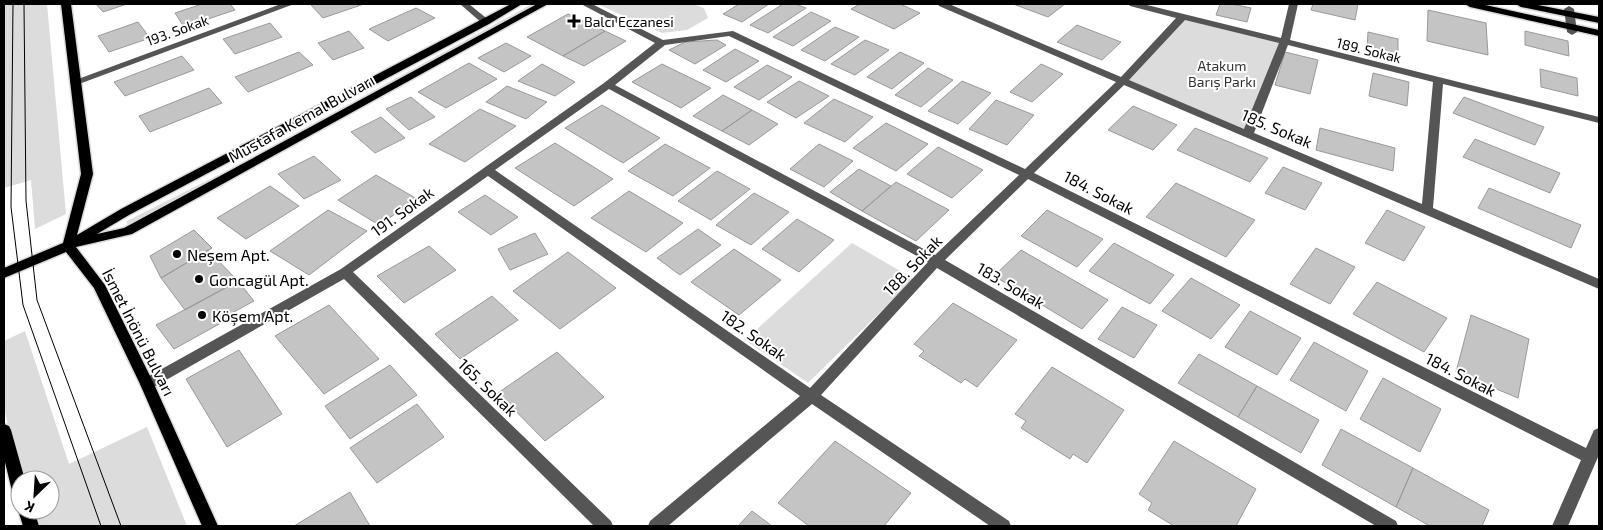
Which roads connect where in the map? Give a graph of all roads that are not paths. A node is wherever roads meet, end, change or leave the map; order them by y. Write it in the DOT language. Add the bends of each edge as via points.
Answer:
graph roads {
  1 [pos="66,4"];
  2 [pos="289,4"];
  3 [pos="464,4"];
  4 [pos="518,4"];
  5 [pos="543,4"];
  6 [pos="585,4"];
  7 [pos="942,4"];
  8 [pos="1133,4"];
  9 [pos="1294,4"];
  10 [pos="1470,4"];
  11 [pos="1521,4"];
  12 [pos="1570,11"];
  13 [pos="1182,17"];
  14 [pos="1599,20"];
  15 [pos="486,22"];
  16 [pos="1571,29"];
  17 [pos="1599,34"];
  18 [pos="662,43"];
  19 [pos="1284,43"];
  20 [pos="1438,81"];
  21 [pos="75,82"];
  22 [pos="1122,82"];
  23 [pos="608,85"];
  24 [pos="1599,120"];
  25 [pos="1248,133"];
  26 [pos="487,170"];
  27 [pos="1027,174"];
  28 [pos="1427,210"];
  29 [pos="68,246"];
  30 [pos="936,261"];
  31 [pos="346,272"];
  32 [pos="4,273"];
  33 [pos="1599,284"];
  34 [pos="146,384"];
  35 [pos="811,396"];
  36 [pos="4,430"];
  37 [pos="1599,434"];
  38 [pos="5,450"];
  39 [pos="1590,457"];
  40 [pos="12,470"];
  41 [pos="210,526"];
  42 [pos="605,526"];
  43 [pos="656,526"];
  44 [pos="1003,526"];
  45 [pos="1390,526"];
  46 [pos="1560,526"];
  1 -- 21 [label="main road"];
  2 -- 21 [label="street, 193. Sokak"];
  3 -- 15 [label="street"];
  4 -- 15 [label="main road, Mustafa Kemal Bulvarı"];
  5 -- 29 [label="main road, Mustafa Kemal Bulvarı" via="128,230"];
  6 -- 18 [label="street"];
  7 -- 22 [label="street, 185. Sokak"];
  8 -- 13 [label="street, 189. Sokak"];
  9 -- 19 [label="street"];
  10 -- 16 [label="main road"];
  11 -- 12 [label="main road"];
  12 -- 14 [label="main road"];
  12 -- 16 [label="street"];
  13 -- 19 [label="street, 189. Sokak"];
  13 -- 22 [label="street, 188. Sokak"];
  15 -- 29 [label="main road, Mustafa Kemal Bulvarı" via="125,212"];
  16 -- 17 [label="main road"];
  18 -- 23 [label="street, 191. Sokak"];
  18 -- 27 [label="street, 184. Sokak" via="730,33"];
  19 -- 20 [label="street, 189. Sokak"];
  19 -- 25 [label="street"];
  20 -- 24 [label="street, 189. Sokak"];
  20 -- 28 [label="street"];
  21 -- 29 [label="main road" via="87,174"];
  22 -- 25 [label="street, 185. Sokak"];
  22 -- 27 [label="street, 188. Sokak"];
  23 -- 26 [label="street, 191. Sokak"];
  23 -- 30 [label="street, 183. Sokak"];
  25 -- 28 [label="street, 185. Sokak"];
  26 -- 31 [label="street, 191. Sokak"];
  26 -- 35 [label="street, 182. Sokak"];
  27 -- 30 [label="street, 188. Sokak"];
  27 -- 39 [label="street, 184. Sokak"];
  28 -- 33 [label="street, 185. Sokak"];
  29 -- 32 [label="main road, Mustafa Kemal Bulvarı"];
  29 -- 34 [label="main road, İsmet İnönü Bulvarı" via="99,285"];
  30 -- 35 [label="street, 188. Sokak"];
  30 -- 45 [label="street, 183. Sokak"];
  31 -- 34 [label="street, 191. Sokak"];
  31 -- 42 [label="street, 165. Sokak"];
  34 -- 41 [label="main road, İsmet İnönü Bulvarı"];
  35 -- 43 [label="street, 188. Sokak"];
  35 -- 44 [label="street, 182. Sokak"];
  36 -- 38 [label="main road"];
  37 -- 39 [label="street"];
  38 -- 40 [label="main road"];
  39 -- 46 [label="street"];
}
